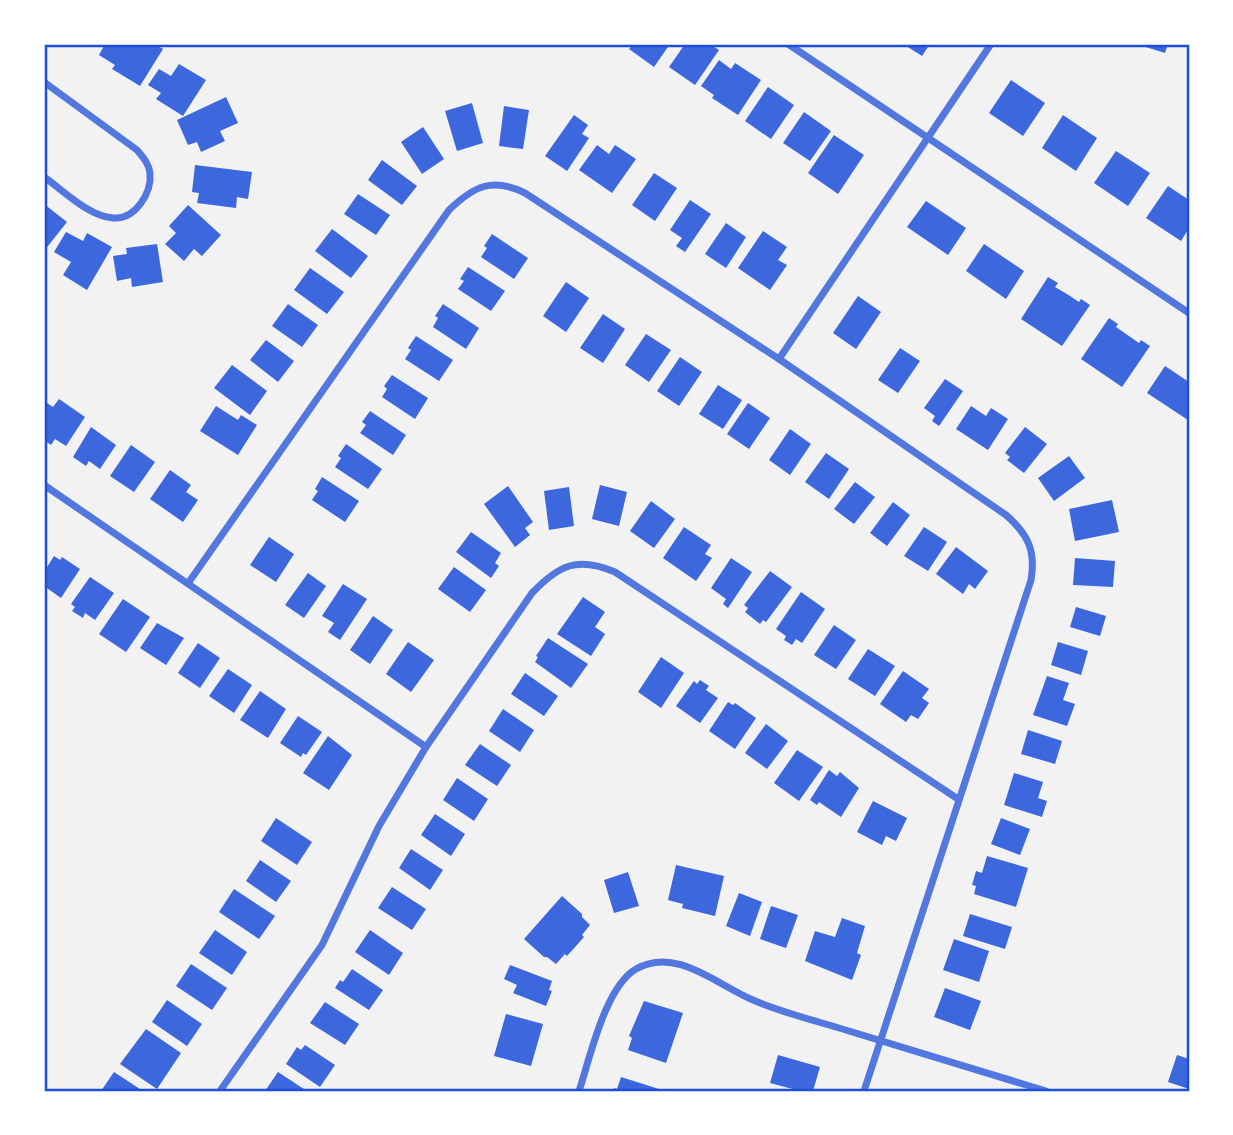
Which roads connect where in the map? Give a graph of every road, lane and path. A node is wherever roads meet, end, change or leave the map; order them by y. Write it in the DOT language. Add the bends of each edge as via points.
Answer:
graph roads {
  1 [pos="788,44"];
  2 [pos="991,44"];
  3 [pos="44,82"];
  4 [pos="928,137"];
  5 [pos="44,177"];
  6 [pos="1189,313"];
  7 [pos="779,359"];
  8 [pos="44,485"];
  9 [pos="188,582"];
  10 [pos="426,747"];
  11 [pos="958,799"];
  12 [pos="880,1040"];
  13 [pos="220,1091"];
  14 [pos="579,1091"];
  15 [pos="864,1091"];
  16 [pos="1046,1091"];
  1 -- 4 [label="street"];
  2 -- 4 [label="street"];
  3 -- 5 [label="street" via="137,150 150,173 149,188 123,218 97,214"];
  4 -- 6 [label="street"];
  4 -- 7 [label="street"];
  7 -- 9 [label="street" via="525,193 501,184 473,189 449,210"];
  7 -- 11 [label="street" via="1006,515 1028,540 1034,565 1031,580"];
  8 -- 9 [label="street"];
  9 -- 10 [label="street"];
  10 -- 11 [label="street" via="532,593 559,570 587,563 615,572"];
  10 -- 13 [label="street" via="379,826 322,945"];
  11 -- 12 [label="street"];
  12 -- 14 [label="street" via="755,1002 688,966 649,963 619,983 608,1001"];
  12 -- 15 [label="street"];
  12 -- 16 [label="street"];
}
